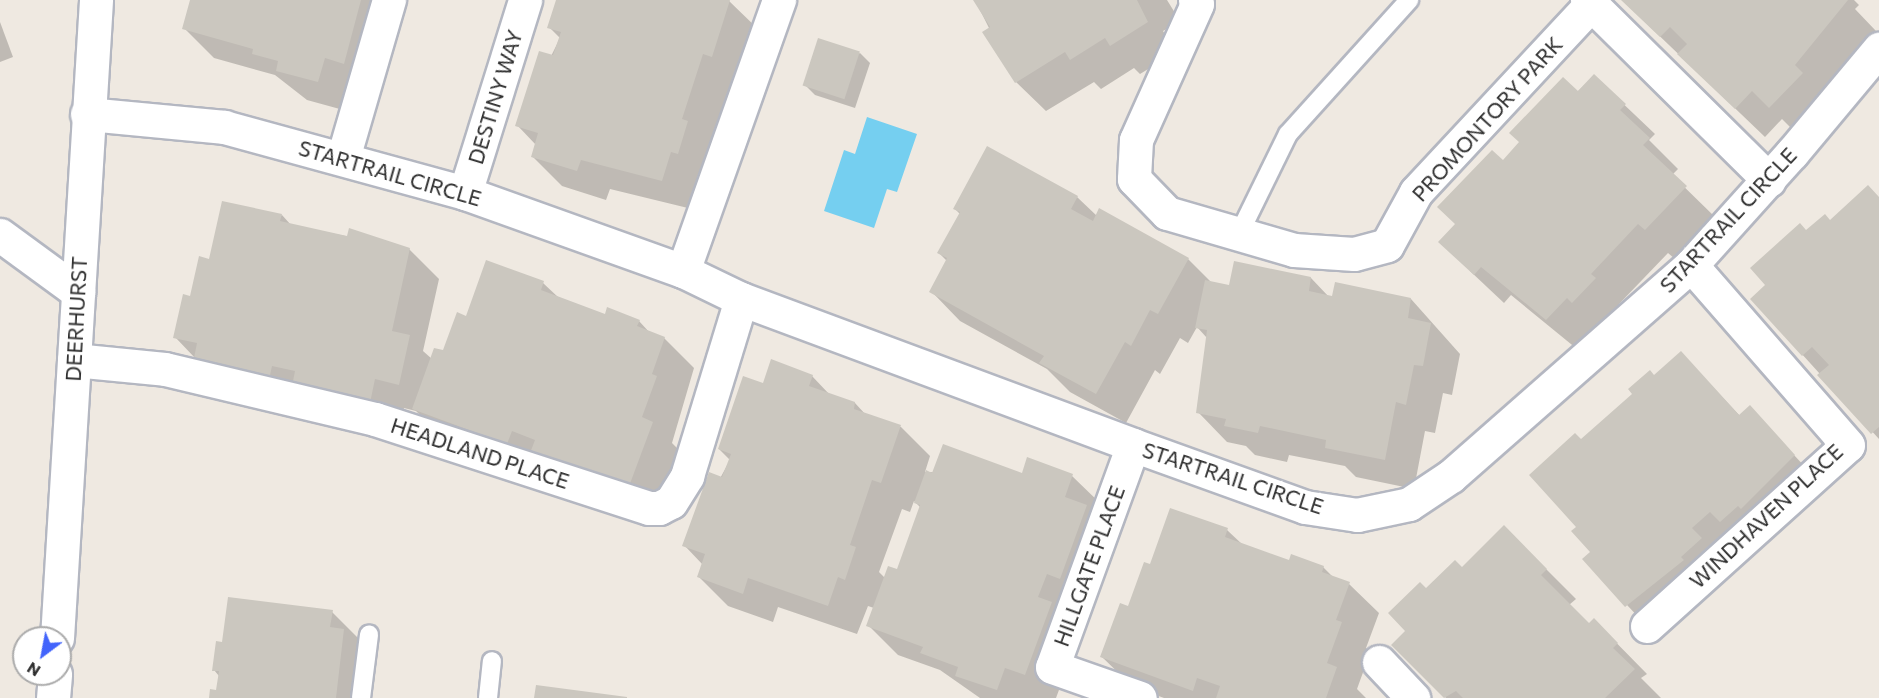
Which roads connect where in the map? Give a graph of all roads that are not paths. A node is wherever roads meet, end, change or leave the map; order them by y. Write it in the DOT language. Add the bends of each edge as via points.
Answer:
graph roads {
  1 [pos="96,0"];
  2 [pos="388,0"];
  3 [pos="525,0"];
  4 [pos="779,0"];
  5 [pos="1409,0"];
  6 [pos="1197,1"];
  7 [pos="1589,2"];
  8 [pos="1879,49"];
  9 [pos="87,114"];
  10 [pos="343,158"];
  11 [pos="1769,180"];
  12 [pos="465,193"];
  13 [pos="1239,234"];
  14 [pos="0,235"];
  15 [pos="1691,265"];
  16 [pos="683,271"];
  17 [pos="78,292"];
  18 [pos="741,299"];
  19 [pos="74,360"];
  20 [pos="1133,445"];
  21 [pos="58,626"];
  22 [pos="1647,627"];
  23 [pos="369,635"];
  24 [pos="492,661"];
  25 [pos="1379,662"];
  26 [pos="361,698"];
  27 [pos="488,698"];
  28 [pos="1140,698"];
  29 [pos="1413,698"];
  1 -- 9 [label="street, DEERHURST"];
  2 -- 10 [label="street"];
  3 -- 12 [label="street, DESTINY WAY"];
  4 -- 16 [label="street"];
  5 -- 13 [label="lane" via="1288,134"];
  6 -- 13 [label="street, PROMONTORY PARK" via="1136,140 1134,179 1167,213"];
  7 -- 11 [label="street, PROMONTORY PARK"];
  7 -- 13 [label="street, PROMONTORY PARK" via="1416,192 1387,245 1354,254 1294,250"];
  8 -- 11 [label="street, STARTRAIL CIRCLE"];
  9 -- 10 [label="street, STARTRAIL CIRCLE" via="224,127"];
  9 -- 17 [label="street, DEERHURST"];
  10 -- 12 [label="street, STARTRAIL CIRCLE"];
  11 -- 15 [label="street, STARTRAIL CIRCLE"];
  12 -- 16 [label="street, STARTRAIL CIRCLE"];
  14 -- 17 [label="street"];
  15 -- 20 [label="street, STARTRAIL CIRCLE" via="1451,476 1410,504 1357,515 1305,507"];
  15 -- 22 [label="street, WINDHAVEN PLACE" via="1848,445"];
  16 -- 18 [label="street, STARTRAIL CIRCLE"];
  17 -- 19 [label="street, DEERHURST"];
  18 -- 19 [label="street, HEADLAND PLACE" via="687,476 671,502 660,508 649,508 375,419 165,369"];
  18 -- 20 [label="street, STARTRAIL CIRCLE"];
  19 -- 21 [label="street, DEERHURST"];
  20 -- 28 [label="street, HILLGATE PLACE" via="1052,667"];
  23 -- 26 [label="lane"];
  24 -- 27 [label="lane"];
  25 -- 29 [label="street"];
}
